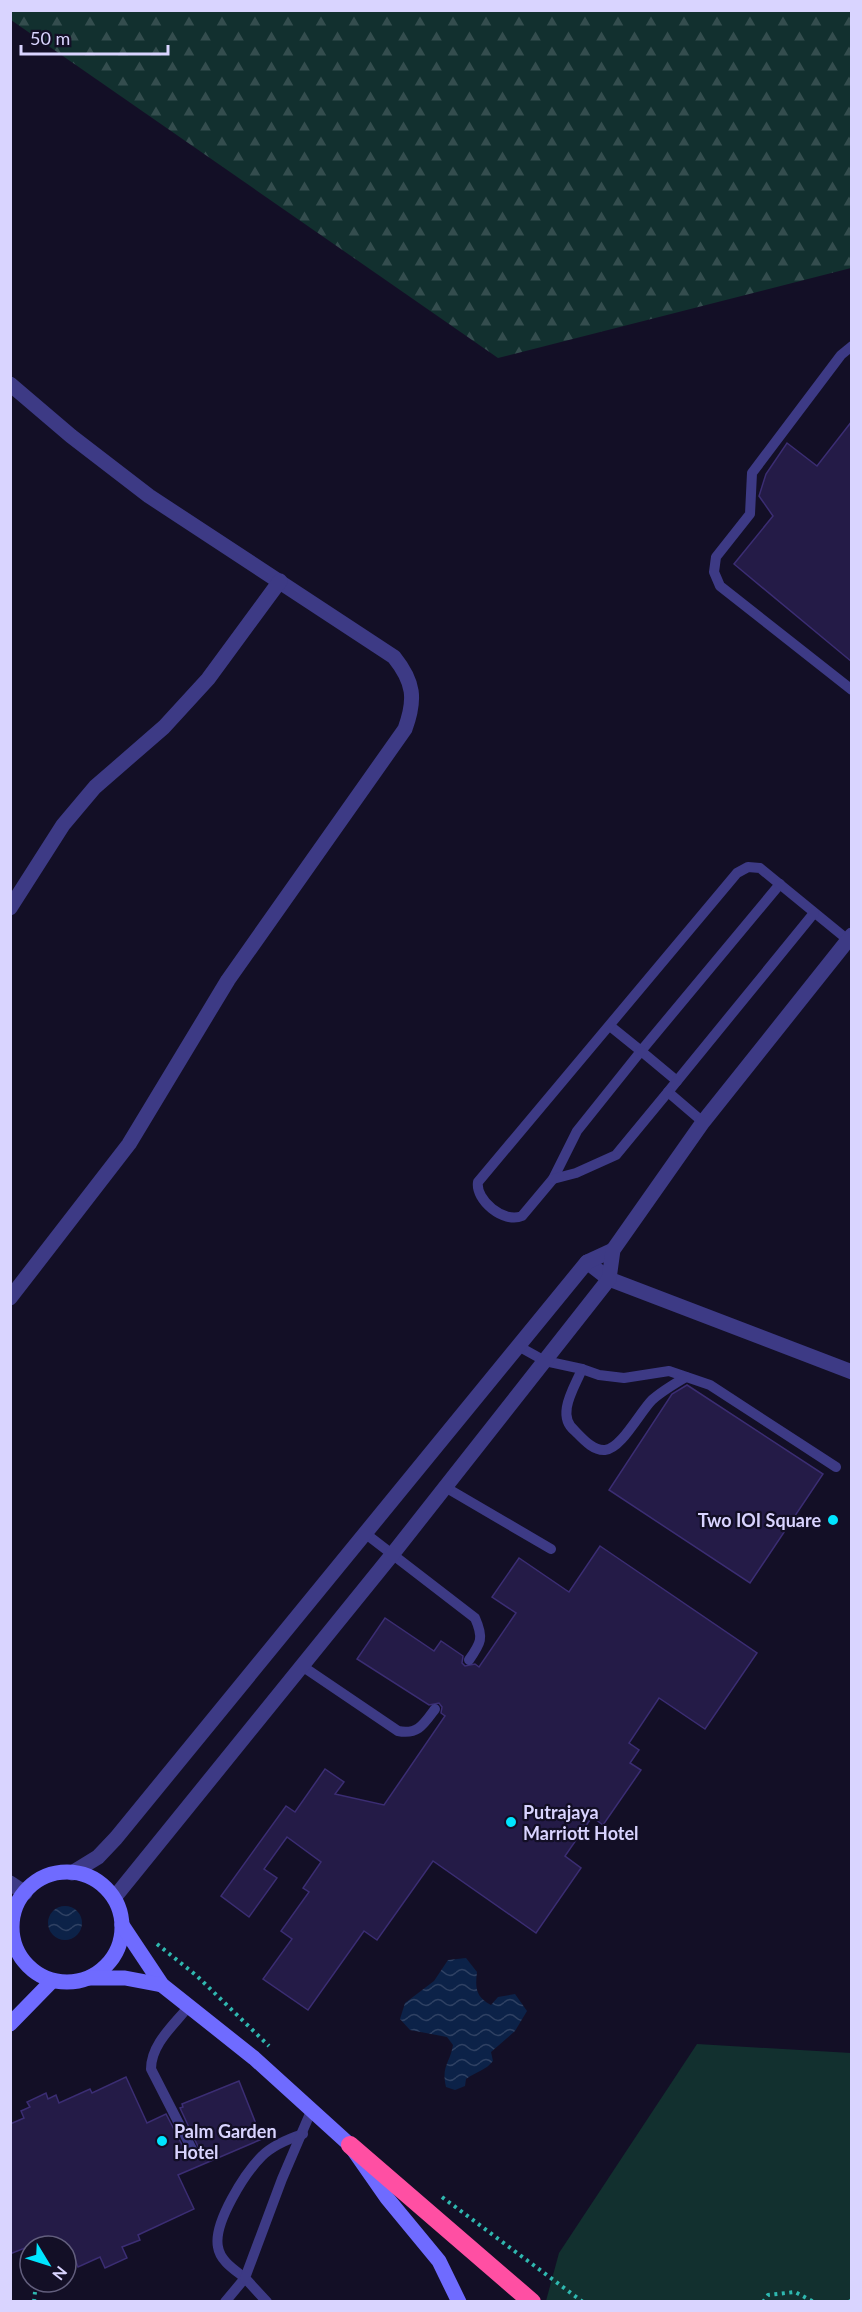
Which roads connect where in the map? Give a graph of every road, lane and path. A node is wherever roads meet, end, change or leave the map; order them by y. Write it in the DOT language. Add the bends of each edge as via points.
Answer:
graph roads {
  1 [pos="852,345"];
  2 [pos="10,384"];
  3 [pos="280,581"];
  4 [pos="852,690"];
  5 [pos="780,884"];
  6 [pos="10,908"];
  7 [pos="814,913"];
  8 [pos="850,937"];
  9 [pos="610,1026"];
  10 [pos="641,1051"];
  11 [pos="677,1081"];
  12 [pos="668,1092"];
  13 [pos="703,1122"];
  14 [pos="553,1179"];
  15 [pos="613,1250"];
  16 [pos="587,1262"];
  17 [pos="609,1279"];
  18 [pos="10,1298"];
  19 [pos="518,1346"];
  20 [pos="545,1361"];
  21 [pos="582,1369"];
  22 [pos="852,1372"];
  23 [pos="686,1377"];
  24 [pos="836,1467"];
  25 [pos="445,1487"];
  26 [pos="366,1534"];
  27 [pos="551,1549"];
  28 [pos="391,1556"];
  29 [pos="469,1660"];
  30 [pos="302,1666"];
  31 [pos="435,1709"];
  32 [pos="72,1872"];
  33 [pos="10,1883"];
  34 [pos="25,1893"];
  35 [pos="114,1898"];
  36 [pos="122,1925"];
  37 [pos="155,1943"];
  38 [pos="12,1947"];
  39 [pos="89,1978"];
  40 [pos="52,1981"];
  41 [pos="162,1985"];
  42 [pos="189,2006"];
  43 [pos="10,2024"];
  44 [pos="273,2049"];
  45 [pos="312,2109"];
  46 [pos="303,2134"];
  47 [pos="350,2145"];
  48 [pos="195,2153"];
  49 [pos="437,2193"];
  50 [pos="245,2278"];
  51 [pos="225,2301"];
  52 [pos="267,2301"];
  53 [pos="459,2301"];
  54 [pos="532,2301"];
  55 [pos="583,2301"];
  56 [pos="763,2301"];
  57 [pos="814,2301"];
  1 -- 4 [label="lane" via="752,473 750,514 716,557 714,572 720,586"];
  2 -- 3 [label="street" via="149,496"];
  3 -- 6 [label="street" via="208,679 164,727 95,788 63,825"];
  3 -- 18 [label="street" via="394,657 407,672 412,711 405,729 228,980 129,1144"];
  5 -- 7 [label="lane"];
  5 -- 9 [label="lane" via="760,868 748,867 738,873"];
  5 -- 10 [label="lane"];
  7 -- 8 [label="lane"];
  7 -- 11 [label="lane"];
  8 -- 13 [label="street"];
  9 -- 10 [label="lane"];
  9 -- 14 [label="lane" via="478,1182 477,1190 480,1197 514,1219 522,1216"];
  10 -- 11 [label="lane"];
  10 -- 14 [label="lane" via="577,1131"];
  11 -- 12 [label="lane"];
  12 -- 13 [label="lane"];
  12 -- 14 [label="lane" via="616,1155"];
  13 -- 15 [label="street"];
  15 -- 16 [label="street"];
  15 -- 17 [label="street"];
  16 -- 17 [label="street"];
  16 -- 19 [label="street"];
  17 -- 20 [label="street"];
  17 -- 22 [label="street"];
  19 -- 20 [label="lane"];
  19 -- 26 [label="street"];
  20 -- 21 [label="lane"];
  20 -- 25 [label="street"];
  21 -- 23 [label="lane" via="624,1378 669,1371"];
  21 -- 23 [label="lane" via="565,1414 568,1426 595,1449 607,1450 617,1444 652,1400"];
  23 -- 24 [label="lane" via="710,1385"];
  25 -- 27 [label="lane"];
  25 -- 28 [label="street"];
  26 -- 28 [label="lane"];
  26 -- 32 [label="street" via="116,1838 98,1857"];
  28 -- 29 [label="lane" via="475,1618 482,1632"];
  28 -- 30 [label="street"];
  30 -- 31 [label="lane" via="398,1731 410,1734 421,1728"];
  30 -- 35 [label="street"];
  32 -- 34 [label="street" via="38,1881"];
  32 -- 35 [label="street" via="96,1881"];
  33 -- 34 [label="street"];
  34 -- 38 [label="street" via="13,1916"];
  35 -- 36 [label="street"];
  36 -- 39 [label="street" via="118,1949 106,1966"];
  36 -- 41 [label="street"];
  37 -- 44 [label="path" via="197,1976"];
  38 -- 40 [label="street" via="28,1966"];
  39 -- 40 [label="street"];
  39 -- 41 [label="street" via="125,1978"];
  40 -- 43 [label="street"];
  41 -- 42 [label="street"];
  42 -- 45 [label="street"];
  42 -- 48 [label="lane" via="158,2044 151,2057 151,2069"];
  45 -- 46 [label="lane"];
  45 -- 47 [label="street"];
  46 -- 50 [label="lane"];
  46 -- 50 [label="lane" via="263,2155 229,2205 218,2232 218,2248 224,2260"];
  47 -- 53 [label="street" via="439,2261"];
  47 -- 54 [label="highway"];
  49 -- 55 [label="path"];
  50 -- 51 [label="lane"];
  50 -- 52 [label="lane"];
  56 -- 57 [label="path" via="768,2295 795,2292"];
}
